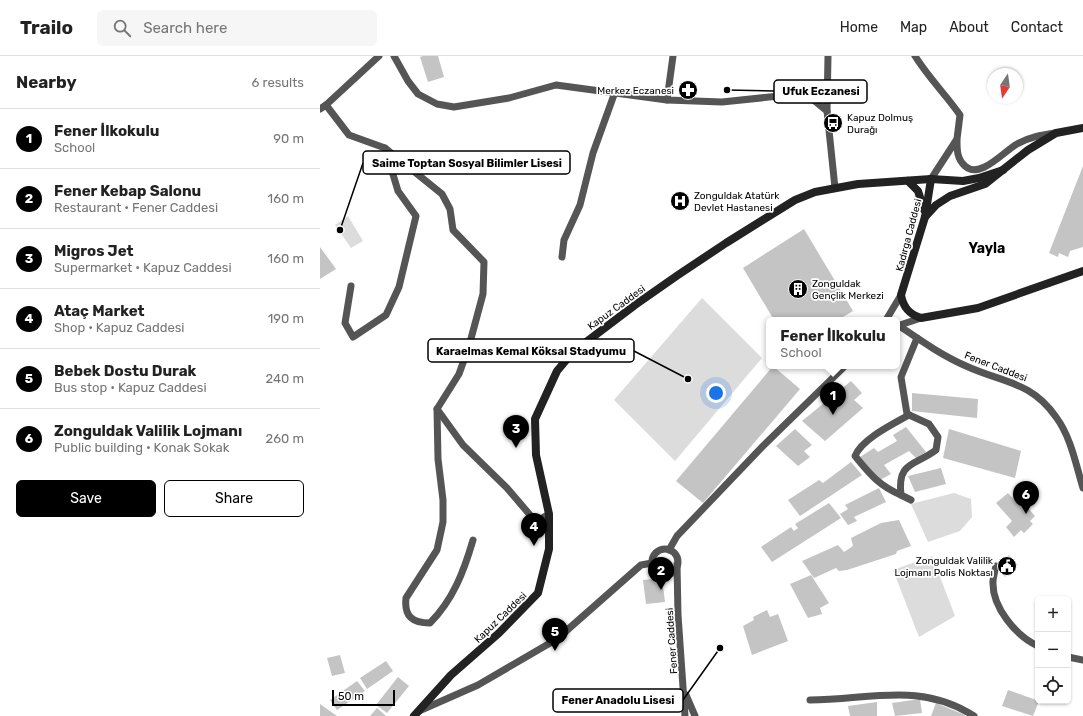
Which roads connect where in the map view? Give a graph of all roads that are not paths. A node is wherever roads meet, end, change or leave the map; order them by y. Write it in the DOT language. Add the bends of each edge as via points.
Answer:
graph roads {
  1 [pos="379,56"];
  2 [pos="394,56"];
  3 [pos="673,56"];
  4 [pos="828,56"];
  5 [pos="915,56"];
  6 [pos="615,92"];
  7 [pos="667,100"];
  8 [pos="323,107"];
  9 [pos="827,111"];
  10 [pos="1083,128"];
  11 [pos="1056,133"];
  12 [pos="957,139"];
  13 [pos="385,148"];
  14 [pos="1003,170"];
  15 [pos="931,179"];
  16 [pos="908,181"];
  17 [pos="835,188"];
  18 [pos="925,217"];
  19 [pos="562,257"];
  20 [pos="1083,271"];
  21 [pos="351,286"];
  22 [pos="901,295"];
  23 [pos="888,317"];
  24 [pos="921,318"];
  25 [pos="900,325"];
  26 [pos="900,328"];
  27 [pos="916,338"];
  28 [pos="842,369"];
  29 [pos="437,408"];
  30 [pos="909,415"];
  31 [pos="1083,488"];
  32 [pos="901,494"];
  33 [pos="911,500"];
  34 [pos="549,514"];
  35 [pos="473,540"];
  36 [pos="669,550"];
  37 [pos="652,563"];
  38 [pos="677,564"];
  39 [pos="996,566"];
  40 [pos="1035,644"];
  41 [pos="1071,658"];
  42 [pos="1083,660"];
  43 [pos="684,692"];
  44 [pos="810,700"];
  45 [pos="417,714"];
  46 [pos="685,716"];
  47 [pos="694,716"];
  48 [pos="974,716"];
  1 -- 8 [label="street"];
  2 -- 6 [label="street" via="418,94 437,104 454,107 509,98 556,85"];
  3 -- 7 [label="street"];
  4 -- 9 [label="street"];
  5 -- 12 [label="street" via="960,115"];
  6 -- 7 [label="street"];
  6 -- 19 [label="street" via="593,153 580,205 564,240"];
  7 -- 9 [label="street" via="722,102 799,94 810,97"];
  8 -- 13 [label="street" via="349,135"];
  9 -- 17 [label="street"];
  10 -- 11 [label="main road"];
  11 -- 12 [label="street" via="1034,136 977,170 968,169 961,163 957,152"];
  11 -- 14 [label="main road" via="1028,150"];
  12 -- 15 [label="street"];
  13 -- 21 [label="street" via="398,191 416,216 399,287 386,315 353,337 345,323"];
  13 -- 29 [label="street" via="442,194 450,209 453,230 484,262 483,294 469,346 459,374"];
  14 -- 15 [label="main road, Kapuz Caddesi" via="963,181"];
  14 -- 18 [label="main road" via="985,184 950,196 936,205"];
  15 -- 16 [label="main road, Kapuz Caddesi"];
  15 -- 18 [label="main road, Kadırga Caddesi"];
  16 -- 17 [label="main road, Kapuz Caddesi"];
  16 -- 18 [label="main road" via="918,191 924,204"];
  17 -- 34 [label="main road, Kapuz Caddesi" via="795,200 726,243 635,305 573,352 557,371 535,419 536,455"];
  18 -- 22 [label="main road, Kadırga Caddesi"];
  20 -- 24 [label="main road" via="978,308"];
  22 -- 23 [label="street"];
  22 -- 24 [label="main road" via="902,303 908,311"];
  24 -- 25 [label="street"];
  26 -- 27 [label="street, Fener Caddesi"];
  27 -- 30 [label="street" via="901,377 904,402"];
  27 -- 31 [label="street, Fener Caddesi" via="966,366 1019,384 1035,394 1048,406 1065,432"];
  28 -- 36 [label="street" via="763,446 677,536"];
  29 -- 34 [label="street" via="463,445 507,488 536,522"];
  29 -- 35 [label="street" via="443,522 437,550 406,598 405,607 410,618 419,623 430,623 440,613 458,583"];
  30 -- 32 [label="street" via="929,424 938,437 936,450 903,470"];
  30 -- 32 [label="street" via="874,436 857,450 855,456 886,488"];
  32 -- 33 [label="street"];
  34 -- 45 [label="main road, Kapuz Caddesi" via="549,549 538,593 499,633 450,675"];
  36 -- 37 [label="street" via="657,552"];
  36 -- 38 [label="street" via="677,557"];
  37 -- 38 [label="street" via="655,570 666,574 673,571"];
  37 -- 45 [label="street" via="641,565 557,639 478,685"];
  38 -- 43 [label="street, Fener Caddesi"];
  39 -- 40 [label="street" via="992,581 999,605 1022,637"];
  41 -- 42 [label="street"];
  43 -- 46 [label="street, Fener Caddesi"];
  43 -- 47 [label="street"];
  44 -- 48 [label="street" via="901,694 930,697 953,704"];
}
